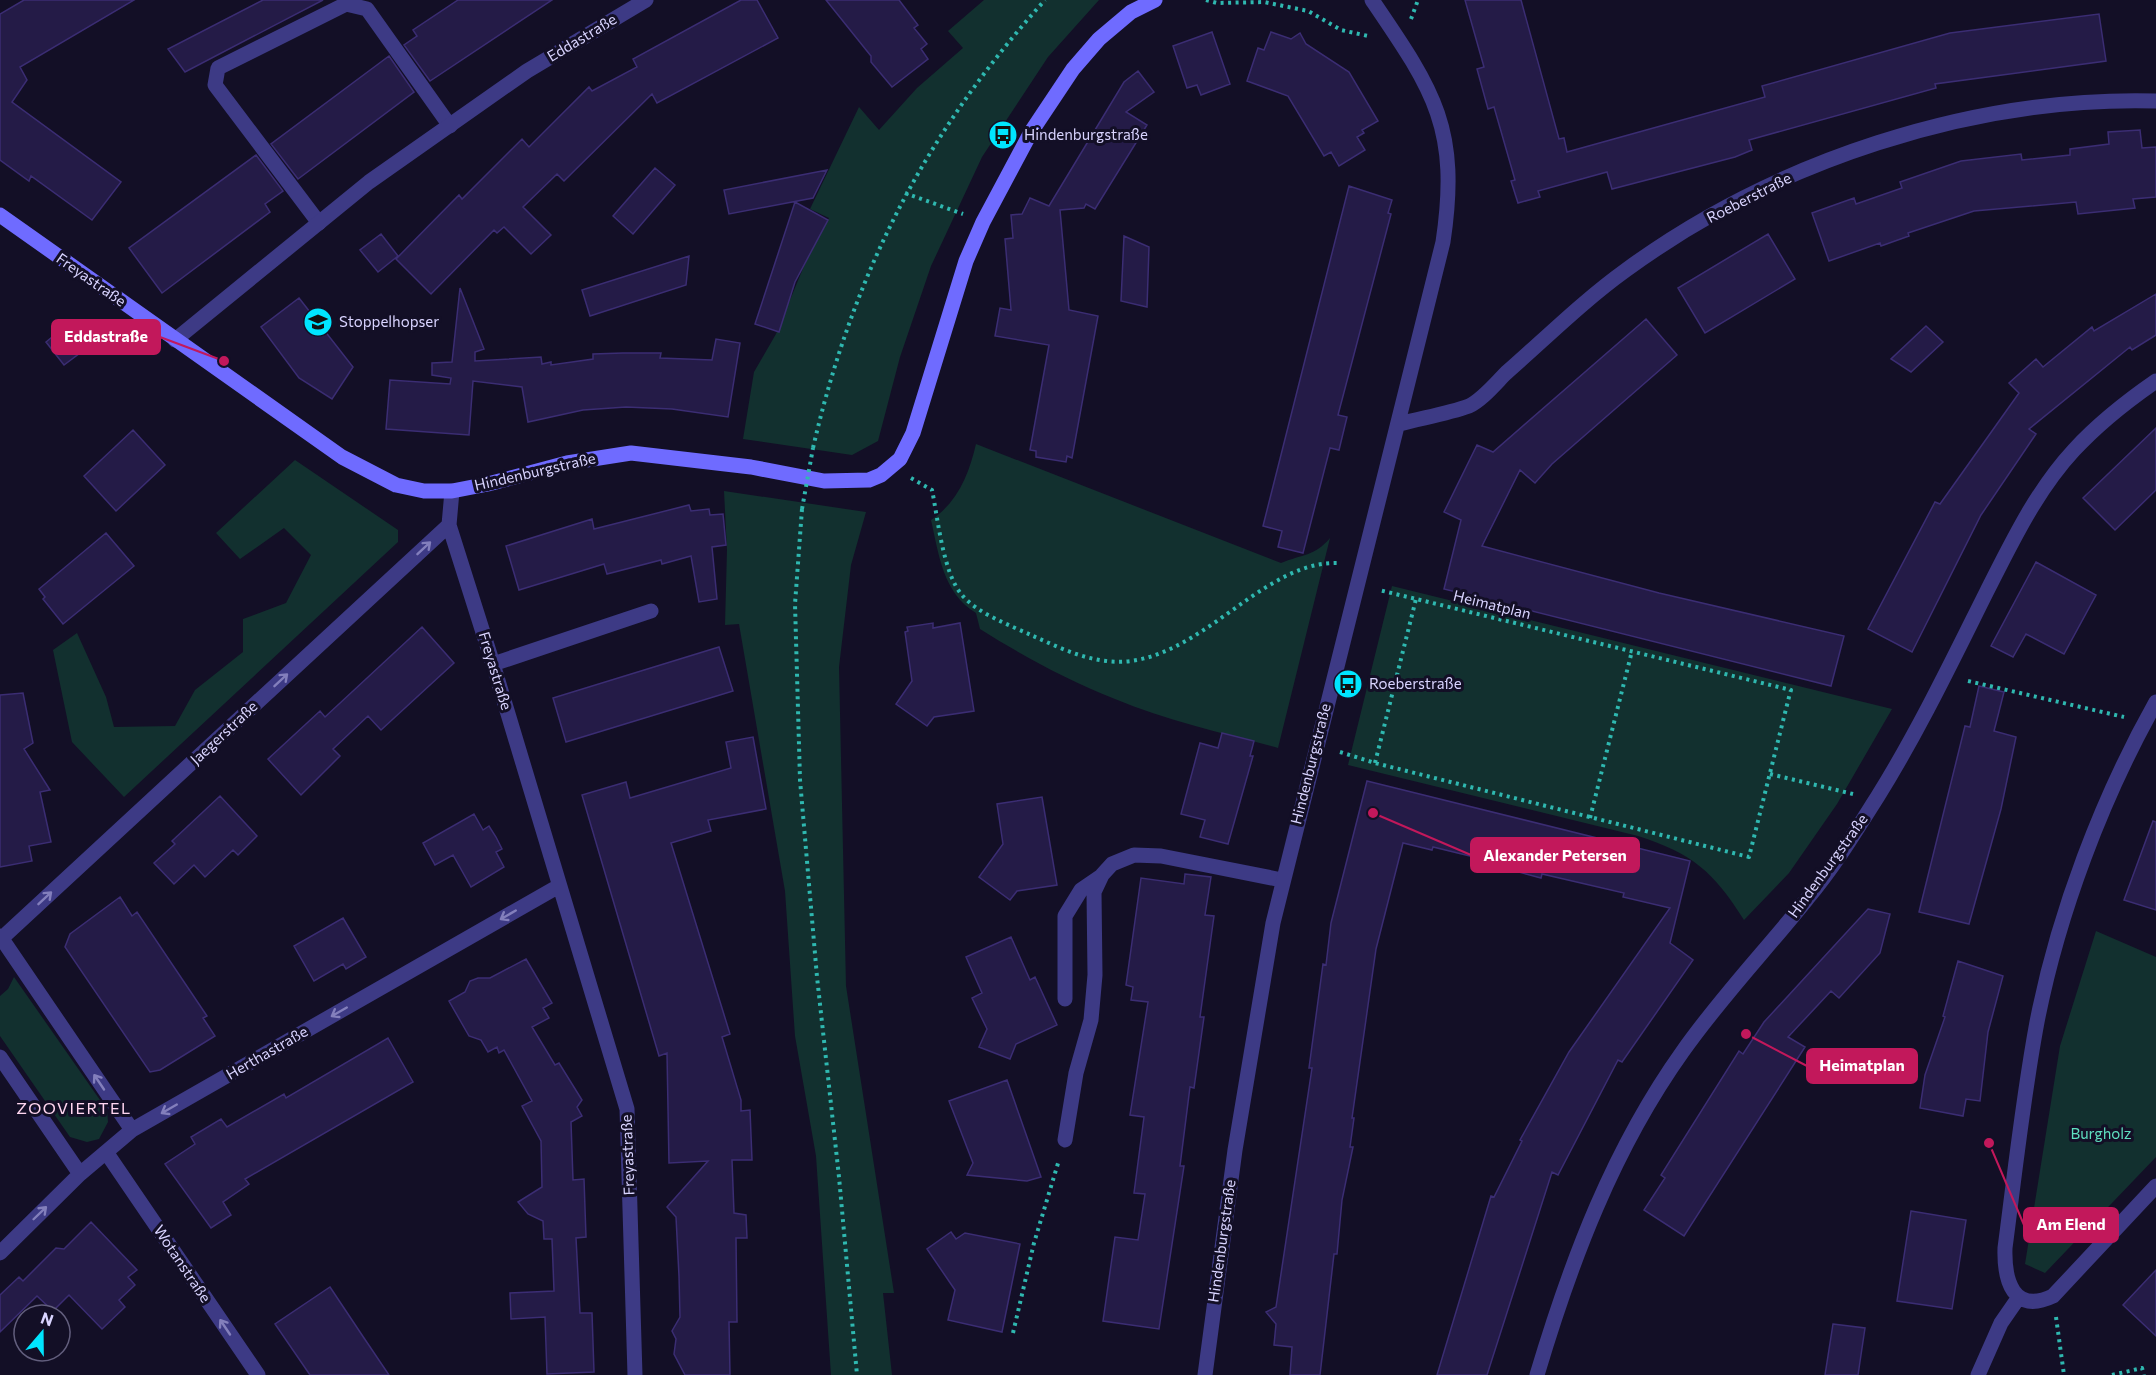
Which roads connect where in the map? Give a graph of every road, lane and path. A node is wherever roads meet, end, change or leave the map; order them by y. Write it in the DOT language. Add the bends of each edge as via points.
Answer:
graph roads {
  1 [pos="646,0"];
  2 [pos="1045,0"];
  3 [pos="1155,0"];
  4 [pos="1206,0"];
  5 [pos="1372,0"];
  6 [pos="1402,44"];
  7 [pos="2156,100"];
  8 [pos="450,126"];
  9 [pos="905,193"];
  10 [pos="0,215"];
  11 [pos="983,222"];
  12 [pos="319,223"];
  13 [pos="175,340"];
  14 [pos="2156,381"];
  15 [pos="1399,424"];
  16 [pos="892,468"];
  17 [pos="452,491"];
  18 [pos="448,525"];
  19 [pos="1363,565"];
  20 [pos="1358,585"];
  21 [pos="1416,599"];
  22 [pos="651,611"];
  23 [pos="1632,651"];
  24 [pos="494,664"];
  25 [pos="1945,675"];
  26 [pos="2156,702"];
  27 [pos="2145,721"];
  28 [pos="1316,746"];
  29 [pos="1375,763"];
  30 [pos="1770,774"];
  31 [pos="1840,791"];
  32 [pos="1590,818"];
  33 [pos="1102,875"];
  34 [pos="1282,880"];
  35 [pos="559,886"];
  36 [pos="1,937"];
  37 [pos="1065,999"];
  38 [pos="0,1057"];
  39 [pos="132,1131"];
  40 [pos="1065,1140"];
  41 [pos="106,1152"];
  42 [pos="80,1174"];
  43 [pos="2156,1185"];
  44 [pos="0,1253"];
  45 [pos="2053,1296"];
  46 [pos="2019,1297"];
  47 [pos="1013,1333"];
  48 [pos="258,1375"];
  49 [pos="635,1375"];
  50 [pos="857,1375"];
  51 [pos="1205,1375"];
  52 [pos="1537,1375"];
  53 [pos="1978,1375"];
  54 [pos="2064,1375"];
  55 [pos="2112,1375"];
  56 [pos="2144,1375"];
  1 -- 8 [label="street, Eddastraße" via="527,71"];
  2 -- 9 [label="path" via="968,92"];
  3 -- 11 [label="street" via="1099,39 1073,69 1031,132"];
  4 -- 6 [label="path" via="1264,2 1308,11 1341,30"];
  5 -- 6 [label="street, Hindenburgstraße"];
  6 -- 15 [label="street, Hindenburgstraße" via="1431,93 1445,133 1449,198 1443,242"];
  7 -- 15 [label="street, Roeberstraße" via="2107,99 1995,112 1886,140 1786,177 1688,229 1626,270 1568,316 1471,405"];
  8 -- 12 [label="street, Eddastraße" via="369,182"];
  8 -- 12 [label="street" via="367,9 346,4 218,68 215,85"];
  9 -- 11 [label="path"];
  9 -- 50 [label="path, bridge" via="868,272 828,382 802,509 795,604 800,780"];
  10 -- 13 [label="street, Freyastraße"];
  11 -- 16 [label="street" via="966,261 914,433"];
  12 -- 13 [label="street, Eddastraße"];
  13 -- 17 [label="street, Freyastraße" via="371,474 424,491"];
  14 -- 25 [label="street, Hindenburgstraße" via="2074,449 2034,501"];
  15 -- 19 [label="street, Hindenburgstraße"];
  16 -- 17 [label="street, Hindenburgstraße" via="869,480 824,480 631,453 567,462"];
  16 -- 19 [label="path" via="932,490 951,575 961,594 975,606 1054,645 1107,661 1148,656 1182,642 1306,566 1323,562"];
  17 -- 18 [label="street, Freyastraße"];
  18 -- 24 [label="street, Freyastraße"];
  36 -- 18 [label="street, Jaegerstraße, one-way"];
  19 -- 20 [label="street, Hindenburgstraße"];
  20 -- 21 [label="path, Heimatplan"];
  20 -- 28 [label="street, Hindenburgstraße"];
  21 -- 23 [label="path, Heimatplan"];
  21 -- 29 [label="path"];
  22 -- 24 [label="street"];
  23 -- 30 [label="path, Heimatplan" via="1791,690"];
  23 -- 32 [label="path"];
  24 -- 35 [label="street, Freyastraße"];
  25 -- 27 [label="path" via="2031,698"];
  25 -- 52 [label="street, Hindenburgstraße" via="1911,744 1847,846 1809,897 1722,998 1681,1054 1630,1137 1606,1183 1571,1269"];
  26 -- 27 [label="street"];
  27 -- 46 [label="street" via="2097,825 2061,929 2038,1020 2005,1248 2006,1280"];
  28 -- 29 [label="path, Heimatplan"];
  28 -- 34 [label="street, Hindenburgstraße"];
  29 -- 32 [label="path, Heimatplan"];
  30 -- 31 [label="path"];
  30 -- 32 [label="path, Heimatplan" via="1749,857"];
  33 -- 34 [label="street" via="1112,864 1134,855 1171,858"];
  33 -- 37 [label="street" via="1081,890 1065,916"];
  33 -- 40 [label="street" via="1094,892 1091,1020 1076,1073"];
  34 -- 51 [label="street, Hindenburgstraße" via="1235,1150"];
  35 -- 39 [label="street, Herthastraße, one-way"];
  35 -- 49 [label="street, Freyastraße" via="627,1109"];
  39 -- 36 [label="street, one-way"];
  38 -- 42 [label="street"];
  39 -- 41 [label="street, Herthastraße"];
  40 -- 47 [label="path" via="1034,1243"];
  41 -- 42 [label="street, Herthastraße"];
  48 -- 41 [label="street, Wotanstraße, one-way"];
  44 -- 42 [label="street, Herthastraße, one-way"];
  43 -- 45 [label="street"];
  45 -- 46 [label="street" via="2041,1302"];
  45 -- 54 [label="path"];
  46 -- 53 [label="street" via="2001,1323"];
  55 -- 56 [label="path" via="2142,1368"];
}
